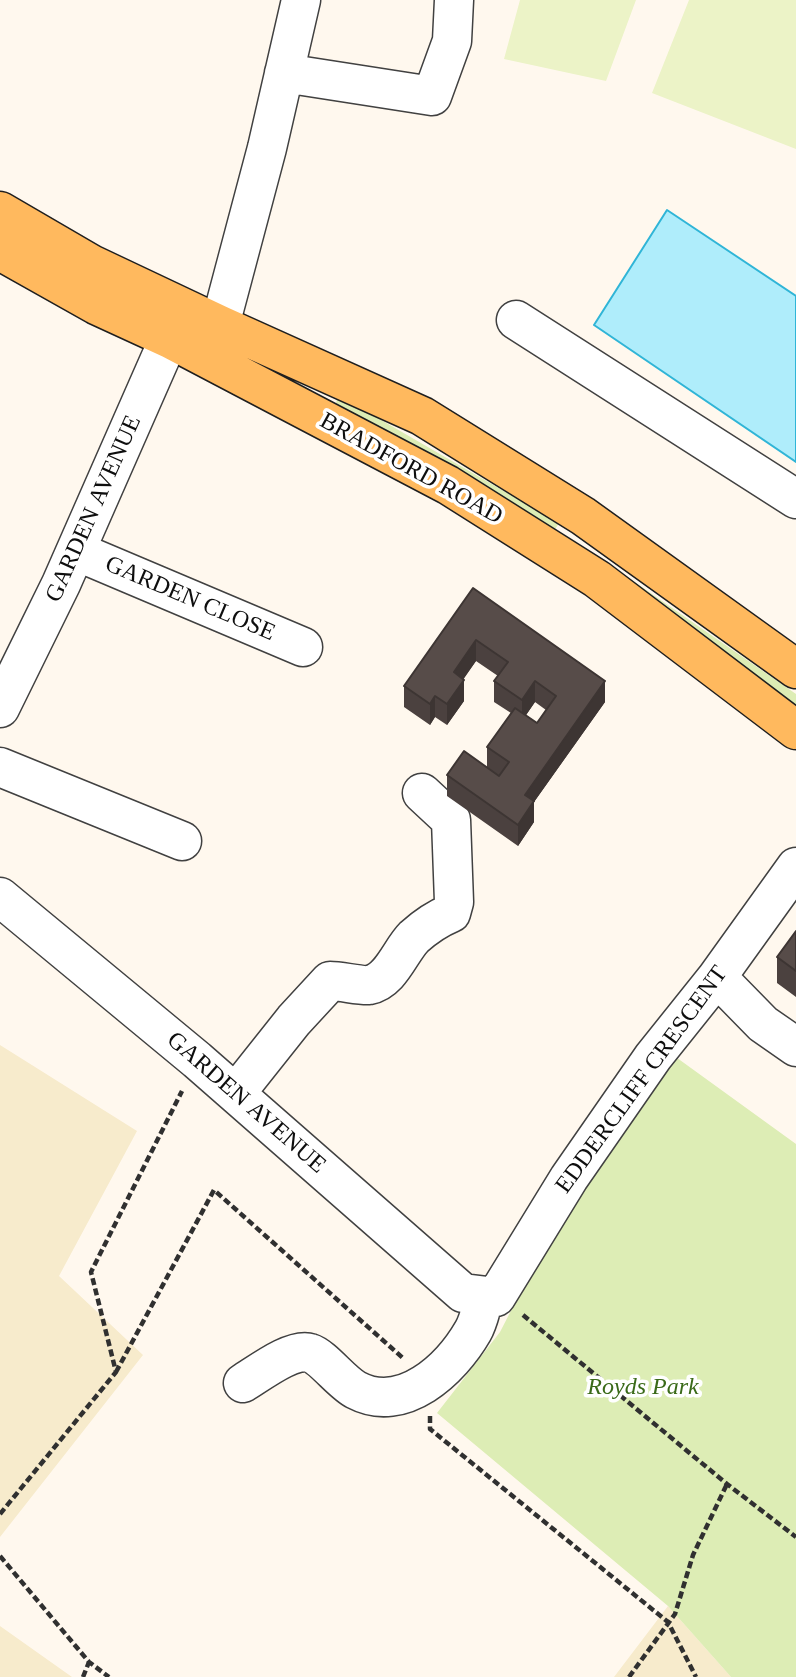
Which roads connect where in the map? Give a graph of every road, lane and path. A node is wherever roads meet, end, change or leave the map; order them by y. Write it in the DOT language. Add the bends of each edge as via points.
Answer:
graph roads {
  1 [pos="301,0"];
  2 [pos="454,0"];
  3 [pos="284,73"];
  4 [pos="0,211"];
  5 [pos="0,251"];
  6 [pos="516,320"];
  7 [pos="176,323"];
  8 [pos="214,343"];
  9 [pos="796,499"];
  10 [pos="76,551"];
  11 [pos="303,647"];
  12 [pos="796,669"];
  13 [pos="0,708"];
  14 [pos="796,730"];
  15 [pos="0,766"];
  16 [pos="422,793"];
  17 [pos="182,841"];
  18 [pos="796,867"];
  19 [pos="0,897"];
  20 [pos="717,977"];
  21 [pos="796,1047"];
  22 [pos="197,1060"];
  23 [pos="236,1093"];
  24 [pos="490,1296"];
  25 [pos="243,1383"];
  26 [pos="727,1484"];
  27 [pos="0,1514"];
  28 [pos="796,1537"];
  29 [pos="0,1556"];
  30 [pos="89,1662"];
  31 [pos="83,1677"];
  32 [pos="109,1677"];
  33 [pos="629,1677"];
  1 -- 3 [label="street"];
  2 -- 3 [label="street" via="452,41 432,96"];
  3 -- 8 [label="street"];
  4 -- 7 [label="main road, BRADFORD ROAD" via="91,264"];
  5 -- 7 [label="main road, BRADFORD ROAD" via="96,305"];
  6 -- 9 [label="street"];
  7 -- 8 [label="main road, BRADFORD ROAD"];
  7 -- 10 [label="street, GARDEN AVENUE"];
  8 -- 12 [label="main road, BRADFORD ROAD" via="422,416 583,516"];
  8 -- 14 [label="main road, BRADFORD ROAD" via="343,429 460,493 597,579"];
  10 -- 11 [label="street, GARDEN CLOSE"];
  10 -- 13 [label="street, GARDEN AVENUE"];
  15 -- 17 [label="street"];
  16 -- 23 [label="street" via="451,820 452,913 414,938 380,980 367,985 330,981"];
  18 -- 20 [label="street, EDDERCLIFF CRESCENT"];
  19 -- 22 [label="street, GARDEN AVENUE"];
  20 -- 21 [label="street" via="763,1024"];
  20 -- 24 [label="street, EDDERCLIFF CRESCENT" via="653,1057"];
  22 -- 23 [label="street, GARDEN AVENUE"];
  22 -- 27 [label="path" via="91,1272 116,1372"];
  23 -- 24 [label="street, GARDEN AVENUE" via="463,1293"];
  24 -- 25 [label="street, EDDERCLIFF CRESCENT" via="456,1355 409,1393 378,1397 356,1390 311,1353 294,1353"];
  24 -- 26 [label="path" via="553,1338"];
  26 -- 28 [label="path"];
  26 -- 33 [label="path" via="693,1555 675,1614"];
  29 -- 30 [label="path"];
  30 -- 31 [label="path"];
  30 -- 32 [label="path"];
}
